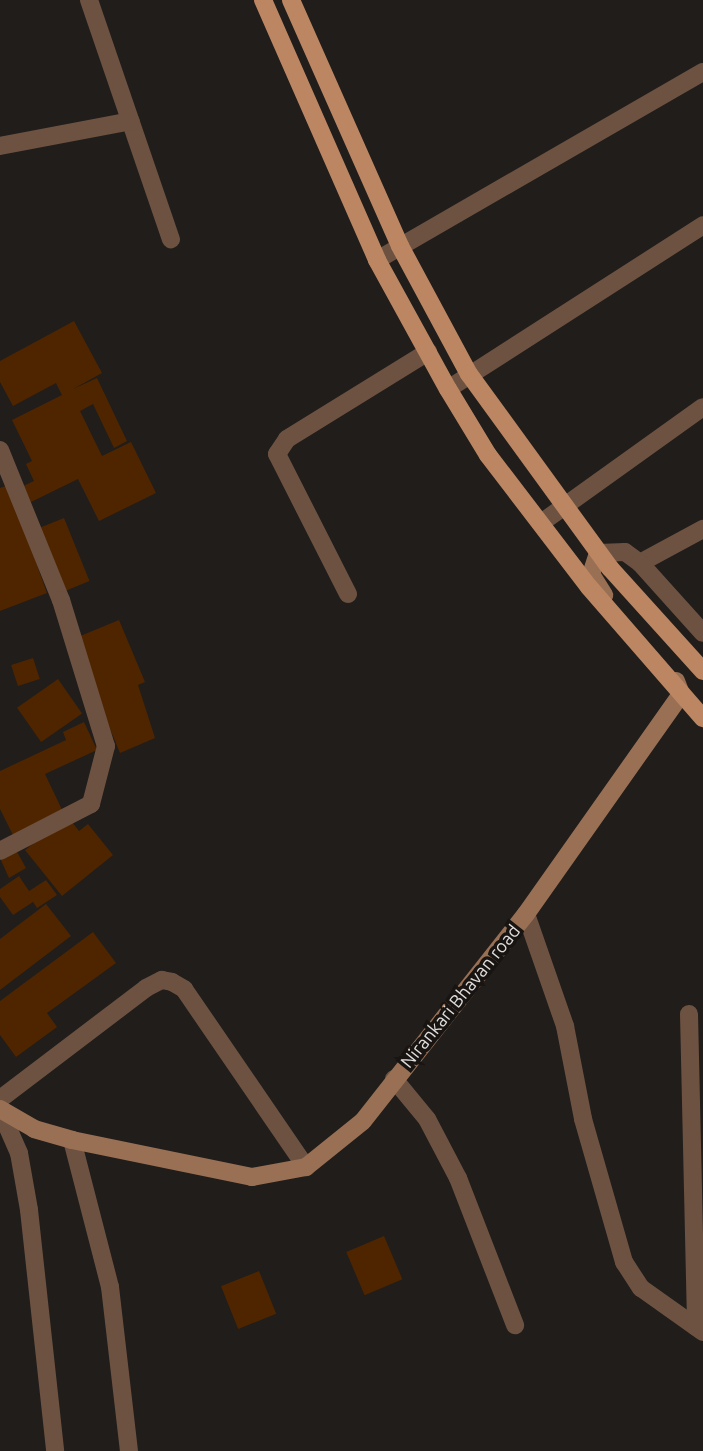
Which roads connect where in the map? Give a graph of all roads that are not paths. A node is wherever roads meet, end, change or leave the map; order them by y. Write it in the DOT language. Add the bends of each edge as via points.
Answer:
graph roads {
  1 [pos="89,0"];
  2 [pos="263,0"];
  3 [pos="291,0"];
  4 [pos="703,72"];
  5 [pos="131,121"];
  6 [pos="0,146"];
  7 [pos="703,225"];
  8 [pos="171,239"];
  9 [pos="400,246"];
  10 [pos="377,260"];
  11 [pos="428,352"];
  12 [pos="469,374"];
  13 [pos="448,389"];
  14 [pos="703,407"];
  15 [pos="0,450"];
  16 [pos="566,506"];
  17 [pos="541,523"];
  18 [pos="703,529"];
  19 [pos="598,553"];
  20 [pos="640,563"];
  21 [pos="348,594"];
  22 [pos="703,633"];
  23 [pos="703,671"];
  24 [pos="703,718"];
  25 [pos="0,851"];
  26 [pos="526,914"];
  27 [pos="689,1014"];
  28 [pos="394,1079"];
  29 [pos="0,1099"];
  30 [pos="0,1109"];
  31 [pos="72,1140"];
  32 [pos="306,1167"];
  33 [pos="515,1325"];
  34 [pos="700,1330"];
  35 [pos="55,1451"];
  36 [pos="129,1451"];
  1 -- 5 [label="street"];
  2 -- 10 [label="main road"];
  3 -- 9 [label="main road"];
  4 -- 9 [label="street"];
  5 -- 6 [label="street"];
  5 -- 8 [label="street"];
  7 -- 12 [label="street"];
  9 -- 10 [label="street"];
  9 -- 12 [label="main road"];
  10 -- 11 [label="main road"];
  11 -- 13 [label="main road"];
  11 -- 21 [label="street" via="287,439 277,454"];
  12 -- 13 [label="street"];
  12 -- 16 [label="main road"];
  13 -- 17 [label="main road" via="488,455"];
  14 -- 16 [label="street"];
  15 -- 25 [label="street" via="61,600 106,746 91,804"];
  16 -- 17 [label="street"];
  16 -- 19 [label="main road"];
  17 -- 24 [label="main road, bridge" via="589,587"];
  18 -- 20 [label="street"];
  19 -- 20 [label="street" via="625,552"];
  19 -- 23 [label="main road"];
  19 -- 26 [label="street, Nirankari Bhavan road" via="591,565 594,582 677,681 681,694"];
  20 -- 22 [label="street"];
  26 -- 28 [label="street, Nirankari Bhavan road"];
  26 -- 34 [label="street" via="565,1026 583,1119 624,1262 641,1288"];
  27 -- 34 [label="street"];
  28 -- 32 [label="street, Nirankari Bhavan road" via="363,1121"];
  28 -- 33 [label="street" via="427,1119 458,1178"];
  29 -- 32 [label="street" via="146,988 162,980 172,982 184,989"];
  30 -- 31 [label="street, Nirankari Bhavan road" via="34,1129"];
  30 -- 35 [label="street" via="19,1153 29,1210"];
  31 -- 32 [label="street, Nirankari Bhavan road" via="252,1177"];
  31 -- 36 [label="street" via="110,1287"];
}
